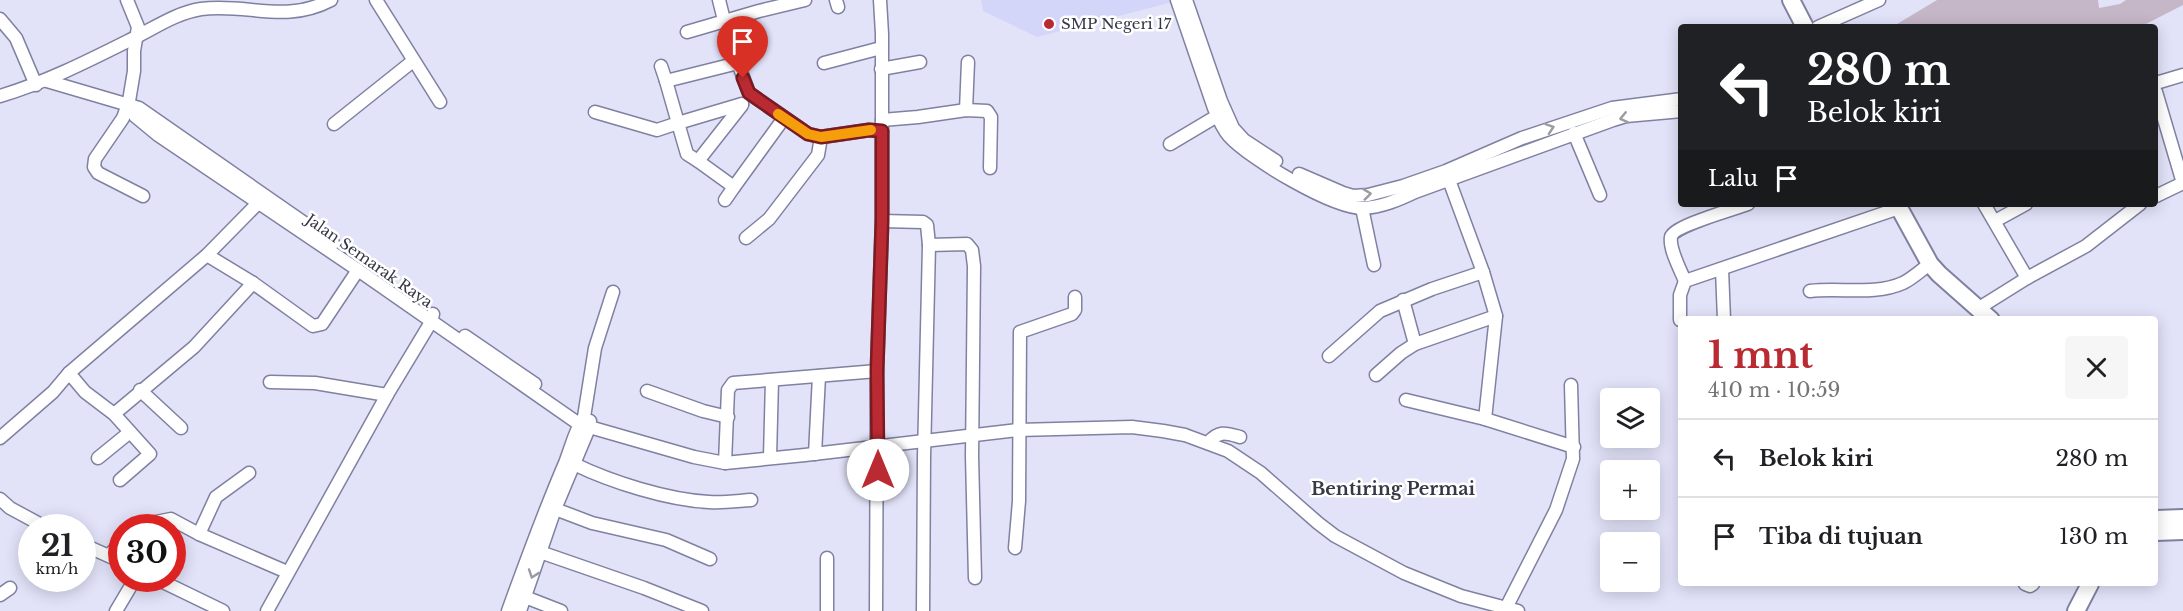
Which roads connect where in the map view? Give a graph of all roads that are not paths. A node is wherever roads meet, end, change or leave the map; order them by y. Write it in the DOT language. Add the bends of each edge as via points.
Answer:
graph roads {
  1 [pos="127,0"];
  2 [pos="331,0"];
  3 [pos="376,0"];
  4 [pos="719,0"];
  5 [pos="879,0"];
  6 [pos="1177,0"];
  7 [pos="1186,0"];
  8 [pos="1791,0"];
  9 [pos="1879,0"];
  10 [pos="799,1"];
  11 [pos="758,5"];
  12 [pos="0,19"];
  13 [pos="724,20"];
  14 [pos="1803,24"];
  15 [pos="1825,24"];
  16 [pos="687,32"];
  17 [pos="137,37"];
  18 [pos="881,48"];
  19 [pos="413,61"];
  20 [pos="920,62"];
  21 [pos="968,62"];
  22 [pos="824,63"];
  23 [pos="661,66"];
  24 [pos="881,69"];
  25 [pos="2183,75"];
  26 [pos="666,81"];
  27 [pos="2158,82"];
  28 [pos="42,83"];
  29 [pos="0,96"];
  30 [pos="746,99"];
  31 [pos="2158,99"];
  32 [pos="1678,100"];
  33 [pos="440,102"];
  34 [pos="128,105"];
  35 [pos="966,110"];
  36 [pos="1678,111"];
  37 [pos="595,112"];
  38 [pos="1217,116"];
  39 [pos="784,118"];
  40 [pos="678,123"];
  41 [pos="334,124"];
  42 [pos="882,126"];
  43 [pos="1574,134"];
  44 [pos="821,137"];
  45 [pos="1522,138"];
  46 [pos="1170,144"];
  47 [pos="1527,151"];
  48 [pos="698,161"];
  49 [pos="990,168"];
  50 [pos="1449,180"];
  51 [pos="2183,183"];
  52 [pos="734,187"];
  53 [pos="1600,195"];
  54 [pos="2158,195"];
  55 [pos="143,196"];
  56 [pos="1343,199"];
  57 [pos="262,200"];
  58 [pos="725,200"];
  59 [pos="1739,207"];
  60 [pos="1895,207"];
  61 [pos="1899,207"];
  62 [pos="1986,207"];
  63 [pos="2021,207"];
  64 [pos="2136,207"];
  65 [pos="1362,208"];
  66 [pos="882,221"];
  67 [pos="1995,221"];
  68 [pos="746,238"];
  69 [pos="929,245"];
  70 [pos="207,255"];
  71 [pos="1930,264"];
  72 [pos="1374,265"];
  73 [pos="1722,269"];
  74 [pos="358,270"];
  75 [pos="1483,272"];
  76 [pos="2026,278"];
  77 [pos="1685,281"];
  78 [pos="253,283"];
  79 [pos="1810,291"];
  80 [pos="613,292"];
  81 [pos="1075,297"];
  82 [pos="1403,300"];
  83 [pos="1985,314"];
  84 [pos="1496,316"];
  85 [pos="1680,316"];
  86 [pos="1724,316"];
  87 [pos="432,317"];
  88 [pos="1414,344"];
  89 [pos="1329,356"];
  90 [pos="877,371"];
  91 [pos="69,374"];
  92 [pos="1376,375"];
  93 [pos="819,376"];
  94 [pos="772,380"];
  95 [pos="270,382"];
  96 [pos="1571,385"];
  97 [pos="140,390"];
  98 [pos="647,392"];
  99 [pos="387,395"];
  100 [pos="1406,400"];
  101 [pos="114,414"];
  102 [pos="728,417"];
  103 [pos="1485,419"];
  104 [pos="589,424"];
  105 [pos="180,428"];
  106 [pos="1018,430"];
  107 [pos="130,432"];
  108 [pos="973,435"];
  109 [pos="1240,437"];
  110 [pos="0,438"];
  111 [pos="924,442"];
  112 [pos="1208,443"];
  113 [pos="878,447"];
  114 [pos="1574,447"];
  115 [pos="815,454"];
  116 [pos="770,457"];
  117 [pos="98,458"];
  118 [pos="725,463"];
  119 [pos="574,464"];
  120 [pos="249,473"];
  121 [pos="120,480"];
  122 [pos="0,499"];
  123 [pos="751,500"];
  124 [pos="555,510"];
  125 [pos="21,514"];
  126 [pos="2183,518"];
  127 [pos="2158,519"];
  128 [pos="186,527"];
  129 [pos="2183,531"];
  130 [pos="2158,532"];
  131 [pos="199,534"];
  132 [pos="1015,548"];
  133 [pos="540,552"];
  134 [pos="827,558"];
  135 [pos="710,559"];
  136 [pos="287,572"];
  137 [pos="975,578"];
  138 [pos="2089,586"];
  139 [pos="127,592"];
  140 [pos="184,592"];
  141 [pos="525,597"];
  142 [pos="1512,610"];
  143 [pos="116,611"];
  144 [pos="223,611"];
  145 [pos="267,611"];
  146 [pos="508,611"];
  147 [pos="520,611"];
  148 [pos="561,611"];
  149 [pos="702,611"];
  150 [pos="827,611"];
  151 [pos="876,611"];
  152 [pos="923,611"];
  153 [pos="2076,611"];
  1 -- 17 [label="street" via="136,20"];
  2 -- 17 [label="street" via="297,12 200,9 168,19"];
  3 -- 19 [label="street"];
  4 -- 13 [label="street"];
  5 -- 18 [label="street"];
  6 -- 38 [label="street"];
  7 -- 56 [label="street" via="1221,100 1238,134 1277,162"];
  8 -- 14 [label="highway"];
  9 -- 15 [label="street"];
  10 -- 11 [label="street"];
  11 -- 13 [label="street"];
  12 -- 28 [label="street"];
  13 -- 16 [label="street"];
  17 -- 28 [label="street"];
  17 -- 34 [label="street"];
  18 -- 22 [label="street"];
  18 -- 24 [label="street"];
  19 -- 33 [label="street"];
  19 -- 41 [label="street"];
  20 -- 24 [label="street"];
  21 -- 35 [label="street"];
  23 -- 26 [label="street"];
  24 -- 42 [label="street"];
  25 -- 27 [label="street"];
  26 -- 30 [label="street" via="738,63"];
  26 -- 40 [label="street"];
  28 -- 29 [label="street"];
  28 -- 34 [label="street, Jalan Semarak Raya"];
  30 -- 39 [label="street"];
  30 -- 40 [label="street"];
  30 -- 48 [label="street"];
  31 -- 51 [label="street"];
  45 -- 32 [label="street, one-way" via="1612,108"];
  34 -- 55 [label="street" via="94,167 98,173"];
  34 -- 57 [label="street, Jalan Semarak Raya" via="139,108"];
  35 -- 42 [label="street"];
  35 -- 49 [label="street" via="982,110 991,115"];
  36 -- 43 [label="street, one-way" via="1626,117"];
  37 -- 40 [label="street" via="657,130"];
  38 -- 46 [label="street"];
  38 -- 56 [label="street" via="1229,136 1253,157 1299,183"];
  39 -- 44 [label="street" via="808,134"];
  39 -- 52 [label="street"];
  40 -- 48 [label="street" via="687,154"];
  42 -- 44 [label="street"];
  42 -- 66 [label="street"];
  43 -- 47 [label="street"];
  43 -- 53 [label="street"];
  44 -- 68 [label="street" via="818,154 769,219"];
  45 -- 47 [label="street"];
  56 -- 45 [label="street, one-way" via="1403,186"];
  47 -- 50 [label="street"];
  48 -- 52 [label="street"];
  50 -- 65 [label="street" via="1391,204"];
  50 -- 75 [label="street"];
  51 -- 54 [label="street"];
  52 -- 58 [label="street"];
  56 -- 65 [label="street"];
  57 -- 70 [label="street"];
  57 -- 74 [label="street, Jalan Semarak Raya"];
  57 -- 87 [label="street, Jalan Semarak Raya"];
  59 -- 77 [label="street" via="1673,233 1673,248"];
  60 -- 73 [label="street"];
  61 -- 71 [label="highway"];
  62 -- 67 [label="street"];
  63 -- 67 [label="street"];
  64 -- 76 [label="street" via="2085,246"];
  65 -- 72 [label="street"];
  66 -- 69 [label="street" via="926,223"];
  66 -- 90 [label="street"];
  67 -- 76 [label="street"];
  69 -- 108 [label="street" via="967,244 972,250"];
  69 -- 111 [label="street"];
  70 -- 78 [label="street"];
  70 -- 91 [label="street"];
  71 -- 79 [label="street" via="1896,285"];
  71 -- 83 [label="highway"];
  73 -- 77 [label="street"];
  73 -- 86 [label="street"];
  74 -- 78 [label="street" via="319,326 313,326"];
  74 -- 87 [label="street, Jalan Semarak Raya"];
  75 -- 82 [label="street"];
  75 -- 84 [label="street"];
  76 -- 83 [label="street"];
  77 -- 85 [label="street"];
  78 -- 97 [label="street" via="194,346"];
  80 -- 104 [label="street" via="595,348"];
  81 -- 106 [label="street" via="1072,314 1020,332"];
  82 -- 88 [label="street"];
  82 -- 89 [label="street" via="1380,311"];
  84 -- 88 [label="street"];
  84 -- 103 [label="street"];
  87 -- 99 [label="street"];
  87 -- 104 [label="street, Jalan Semarak Raya"];
  88 -- 92 [label="street"];
  90 -- 93 [label="street"];
  90 -- 113 [label="street"];
  91 -- 101 [label="street"];
  91 -- 110 [label="street"];
  93 -- 94 [label="street"];
  93 -- 115 [label="street"];
  94 -- 102 [label="street" via="730,385"];
  94 -- 116 [label="street"];
  95 -- 99 [label="street" via="315,383"];
  96 -- 114 [label="street"];
  97 -- 101 [label="street"];
  97 -- 105 [label="street"];
  98 -- 102 [label="street"];
  99 -- 136 [label="street"];
  100 -- 103 [label="street"];
  101 -- 107 [label="street"];
  102 -- 118 [label="street"];
  103 -- 114 [label="street"];
  104 -- 118 [label="street, Jalan Semarak Raya"];
  104 -- 119 [label="street"];
  104 -- 146 [label="street" via="575,439"];
  106 -- 108 [label="street, Jalan Semarak Raya"];
  106 -- 112 [label="street, Jalan Semarak Raya" via="1127,427 1185,435"];
  106 -- 132 [label="street"];
  107 -- 117 [label="street"];
  107 -- 121 [label="street" via="150,454"];
  108 -- 111 [label="street, Jalan Semarak Raya"];
  108 -- 137 [label="street"];
  109 -- 112 [label="street" via="1222,432"];
  111 -- 113 [label="street, Jalan Semarak Raya"];
  111 -- 152 [label="street"];
  112 -- 142 [label="street, Jalan Semarak Raya" via="1243,459 1335,536 1420,579 1461,596"];
  113 -- 115 [label="street, Jalan Semarak Raya"];
  113 -- 151 [label="street"];
  114 -- 142 [label="street" via="1556,510"];
  115 -- 116 [label="street, Jalan Semarak Raya"];
  116 -- 118 [label="street, Jalan Semarak Raya"];
  119 -- 123 [label="street" via="659,494 711,502"];
  119 -- 124 [label="street"];
  120 -- 131 [label="street" via="216,497"];
  122 -- 125 [label="street"];
  124 -- 133 [label="street"];
  124 -- 135 [label="street" via="666,540"];
  126 -- 127 [label="highway"];
  128 -- 131 [label="street"];
  129 -- 130 [label="highway"];
  131 -- 136 [label="street"];
  133 -- 141 [label="street, one-way"];
  133 -- 149 [label="street"];
  134 -- 150 [label="street"];
  136 -- 145 [label="street"];
  138 -- 153 [label="highway"];
  139 -- 143 [label="street"];
  140 -- 144 [label="street"];
  141 -- 147 [label="street"];
  141 -- 148 [label="street"];
}
